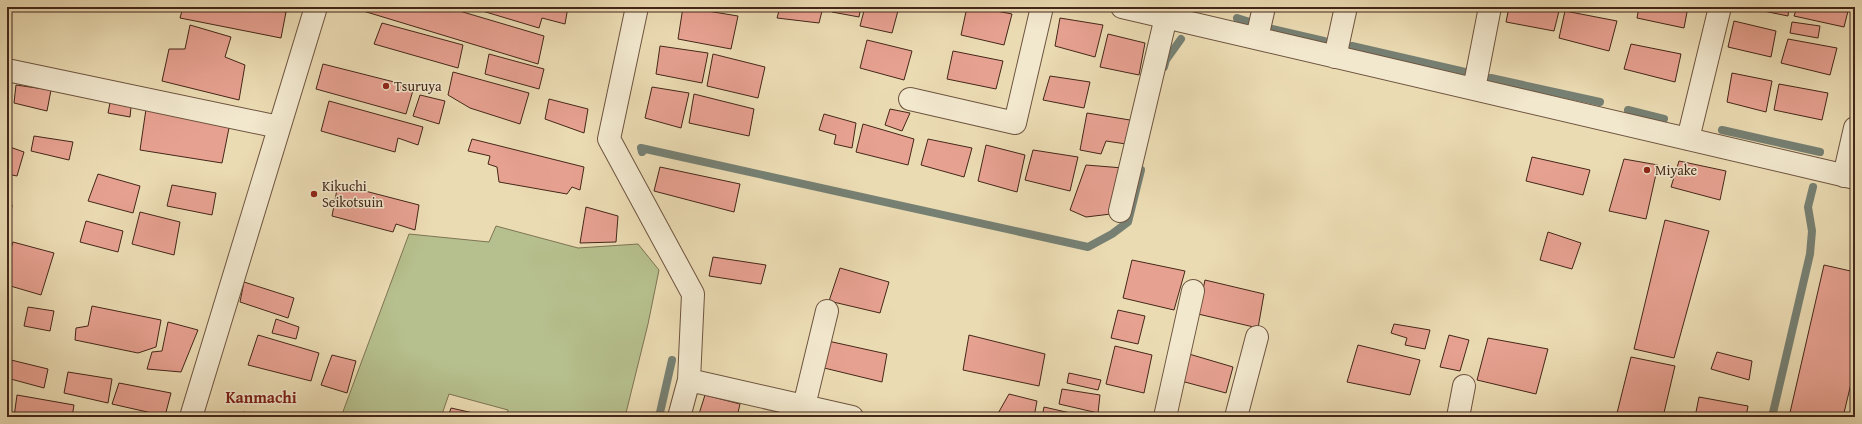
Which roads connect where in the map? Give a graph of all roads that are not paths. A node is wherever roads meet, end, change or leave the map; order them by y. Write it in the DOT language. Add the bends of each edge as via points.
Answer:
graph roads {
  1 [pos="316,7"];
  2 [pos="637,7"];
  3 [pos="1042,7"];
  4 [pos="1122,7"];
  5 [pos="1264,7"];
  6 [pos="1346,7"];
  7 [pos="1490,7"];
  8 [pos="1720,7"];
  9 [pos="1176,15"];
  10 [pos="1257,38"];
  11 [pos="1335,57"];
  12 [pos="7,70"];
  13 [pos="1474,89"];
  14 [pos="910,99"];
  15 [pos="279,127"];
  16 [pos="1855,128"];
  17 [pos="1688,139"];
  18 [pos="1850,177"];
  19 [pos="1120,211"];
  20 [pos="1193,291"];
  21 [pos="827,311"];
  22 [pos="1257,337"];
  23 [pos="689,380"];
  24 [pos="1464,386"];
  25 [pos="804,406"];
  26 [pos="191,417"];
  27 [pos="679,417"];
  28 [pos="852,417"];
  29 [pos="1165,417"];
  30 [pos="1236,417"];
  31 [pos="1458,417"];
  1 -- 15 [label="street"];
  2 -- 23 [label="street" via="609,139 693,294"];
  3 -- 14 [label="street" via="1015,123"];
  4 -- 9 [label="street"];
  5 -- 10 [label="street"];
  6 -- 11 [label="street"];
  7 -- 13 [label="street"];
  8 -- 17 [label="street"];
  9 -- 10 [label="street"];
  9 -- 19 [label="street"];
  10 -- 11 [label="street"];
  11 -- 13 [label="street"];
  12 -- 15 [label="street"];
  13 -- 17 [label="street"];
  15 -- 26 [label="street"];
  16 -- 18 [label="street"];
  17 -- 18 [label="street"];
  20 -- 29 [label="street"];
  21 -- 25 [label="street"];
  22 -- 30 [label="street"];
  23 -- 25 [label="street"];
  23 -- 27 [label="street"];
  24 -- 31 [label="street"];
  25 -- 28 [label="street"];
}
